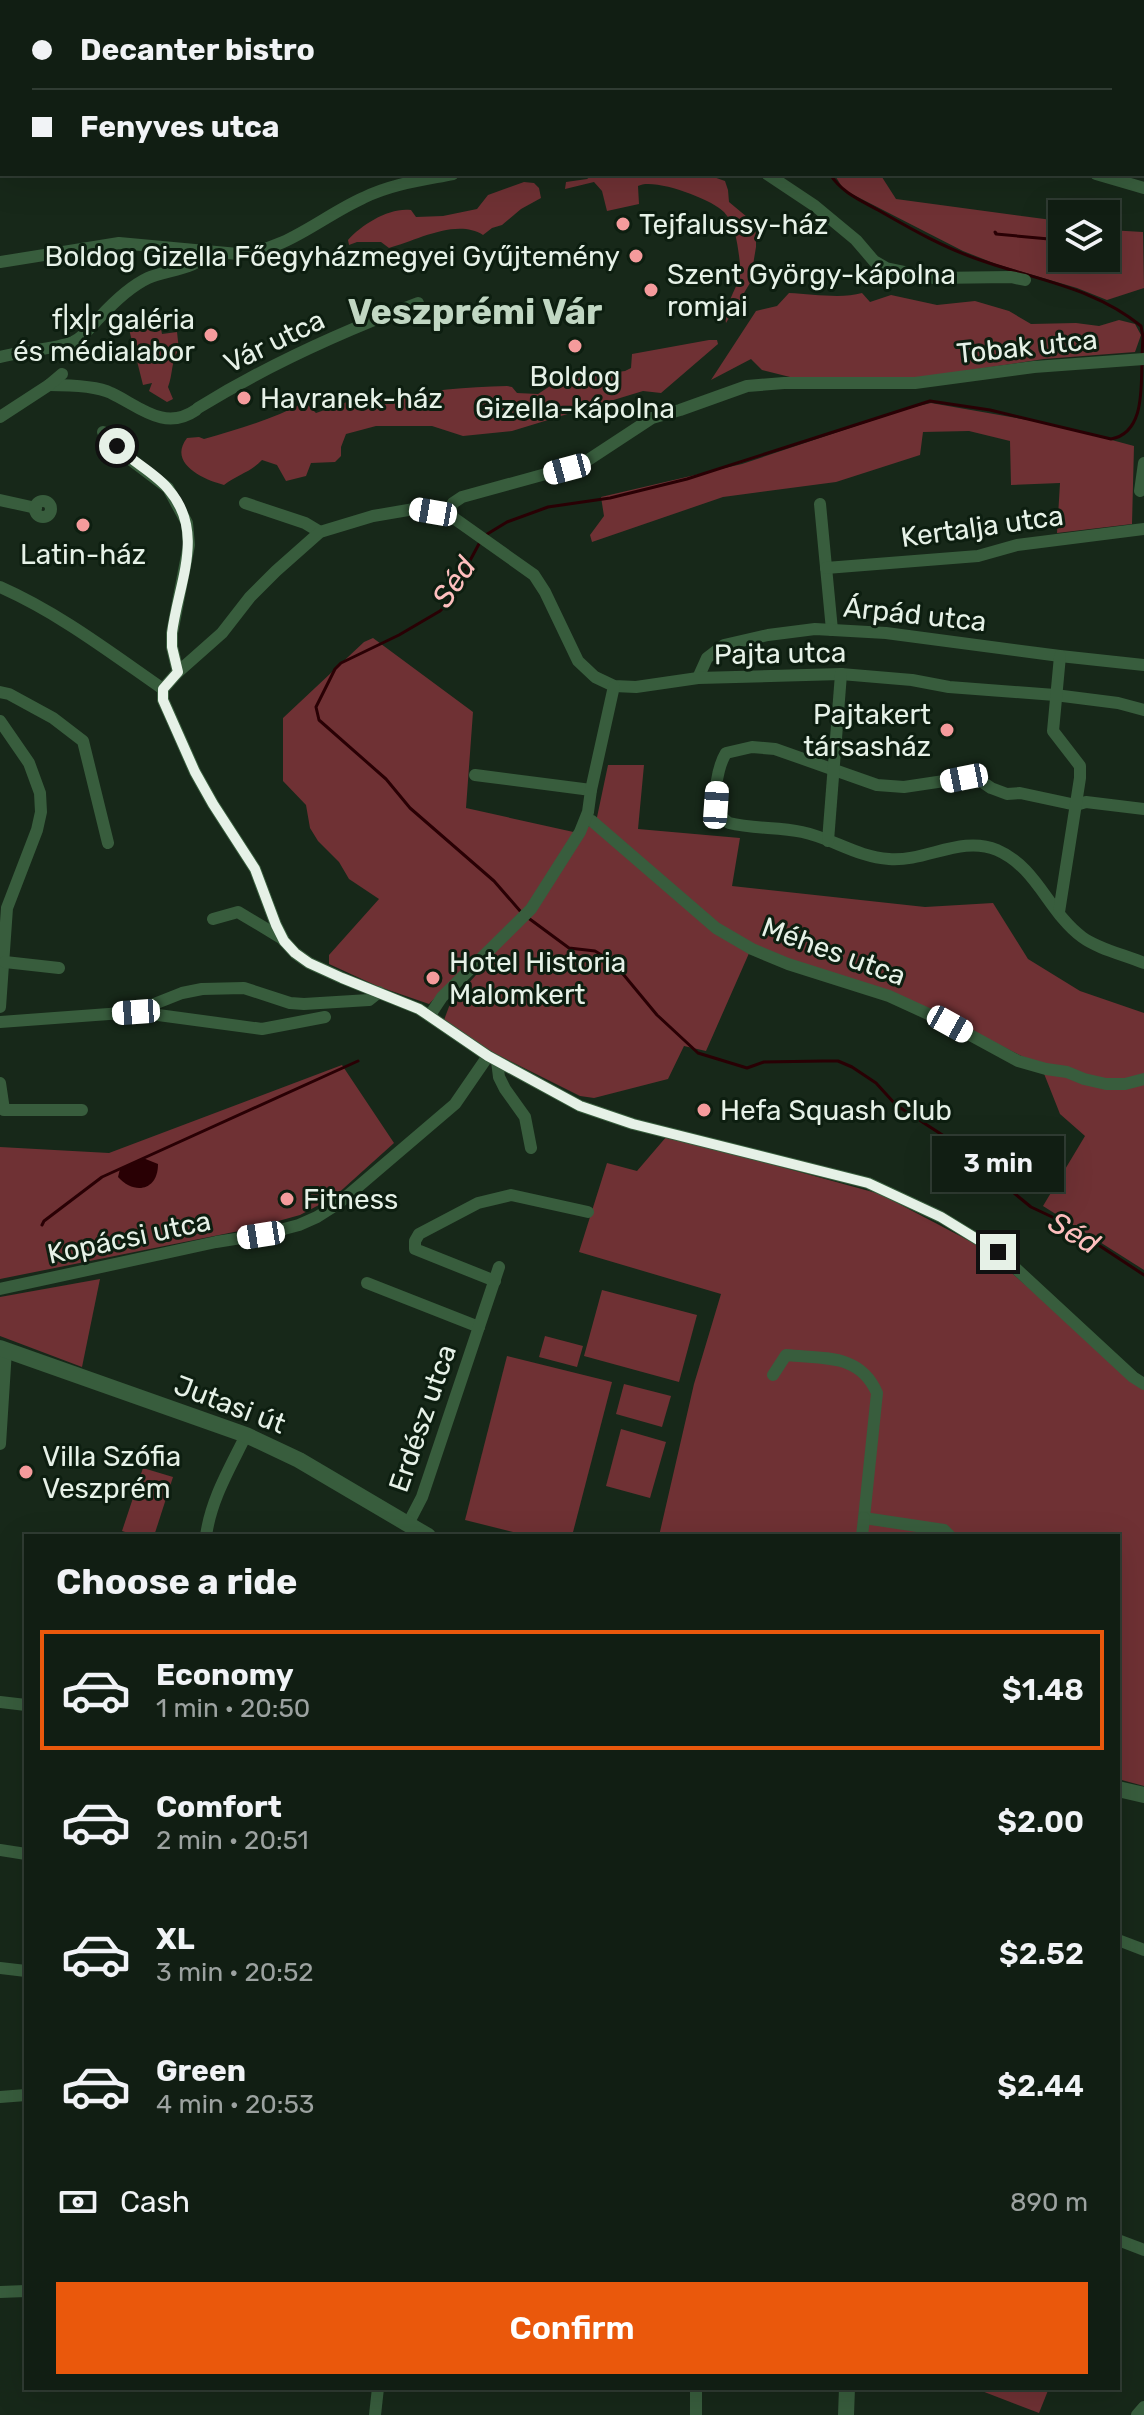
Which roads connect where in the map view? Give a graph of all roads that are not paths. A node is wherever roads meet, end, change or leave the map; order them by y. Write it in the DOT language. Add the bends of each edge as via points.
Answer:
graph roads {
  1 [pos="408,176"];
  2 [pos="444,176"];
  3 [pos="770,176"];
  4 [pos="1103,176"];
  5 [pos="425,180"];
  6 [pos="1144,188"];
  7 [pos="209,251"];
  8 [pos="0,262"];
  9 [pos="1025,280"];
  10 [pos="418,303"];
  11 [pos="0,357"];
  12 [pos="1142,360"];
  13 [pos="0,417"];
  14 [pos="103,432"];
  15 [pos="1144,463"];
  16 [pos="1140,491"];
  17 [pos="0,500"];
  18 [pos="245,503"];
  19 [pos="820,504"];
  20 [pos="36,508"];
  21 [pos="448,514"];
  22 [pos="1144,529"];
  23 [pos="320,532"];
  24 [pos="826,568"];
  25 [pos="0,587"];
  26 [pos="832,630"];
  27 [pos="1060,656"];
  28 [pos="1144,665"];
  29 [pos="178,672"];
  30 [pos="841,674"];
  31 [pos="698,678"];
  32 [pos="614,686"];
  33 [pos="163,689"];
  34 [pos="0,692"];
  35 [pos="1055,695"];
  36 [pos="1144,710"];
  37 [pos="0,721"];
  38 [pos="834,769"];
  39 [pos="475,775"];
  40 [pos="591,790"];
  41 [pos="1076,805"];
  42 [pos="1144,809"];
  43 [pos="586,820"];
  44 [pos="828,841"];
  45 [pos="108,843"];
  46 [pos="4,906"];
  47 [pos="1059,912"];
  48 [pos="213,919"];
  49 [pos="283,939"];
  50 [pos="1144,950"];
  51 [pos="1115,951"];
  52 [pos="5,962"];
  53 [pos="1144,963"];
  54 [pos="59,968"];
  55 [pos="379,992"];
  56 [pos="0,1007"];
  57 [pos="136,1012"];
  58 [pos="430,1015"];
  59 [pos="325,1017"];
  60 [pos="0,1022"];
  61 [pos="492,1059"];
  62 [pos="1144,1079"];
  63 [pos="0,1083"];
  64 [pos="82,1110"];
  65 [pos="531,1148"];
  66 [pos="588,1212"];
  67 [pos="499,1267"];
  68 [pos="495,1281"];
  69 [pos="367,1283"];
  70 [pos="0,1289"];
  71 [pos="479,1327"];
  72 [pos="3,1349"];
  73 [pos="773,1375"];
  74 [pos="1144,1384"];
  75 [pos="246,1435"];
  76 [pos="0,1444"];
  77 [pos="864,1518"];
  78 [pos="408,1524"];
  79 [pos="206,1534"];
  80 [pos="425,1534"];
  81 [pos="862,1534"];
  82 [pos="948,1534"];
  83 [pos="0,1702"];
  84 [pos="24,1705"];
  85 [pos="1120,1789"];
  86 [pos="1144,1795"];
  87 [pos="0,1850"];
  88 [pos="24,1854"];
  89 [pos="1120,1941"];
  90 [pos="1144,1950"];
  91 [pos="0,1968"];
  92 [pos="24,1971"];
  93 [pos="24,2095"];
  94 [pos="0,2097"];
  95 [pos="1120,2241"];
  96 [pos="1144,2250"];
  97 [pos="24,2291"];
  98 [pos="0,2292"];
  99 [pos="378,2390"];
  100 [pos="696,2390"];
  101 [pos="847,2390"];
  102 [pos="1144,2407"];
  103 [pos="375,2415"];
  104 [pos="696,2415"];
  105 [pos="846,2415"];
  106 [pos="1137,2415"];
  1 -- 5 [label="street"];
  2 -- 5 [label="street"];
  3 -- 9 [label="street" via="824,213 886,268 933,278"];
  4 -- 6 [label="street"];
  5 -- 7 [label="street" via="375,192 258,253"];
  7 -- 8 [label="street" via="119,243"];
  7 -- 11 [label="street" via="201,261 140,283 79,338"];
  10 -- 13 [label="street, Vár utca" via="366,322 182,417 159,418 101,389 64,382 49,385"];
  12 -- 21 [label="street, Tobak utca" via="915,383 747,386 652,418 582,464 462,497"];
  14 -- 29 [label="street" via="168,488 187,523 189,545 172,633"];
  15 -- 16 [label="street"];
  17 -- 20 [label="street"];
  18 -- 23 [label="street"];
  19 -- 24 [label="street"];
  21 -- 23 [label="street" via="414,509"];
  21 -- 32 [label="street" via="534,575 578,661"];
  22 -- 24 [label="street, Kertalja utca" via="1017,545 978,556"];
  23 -- 29 [label="street"];
  24 -- 26 [label="street"];
  25 -- 33 [label="street" via="77,630"];
  26 -- 27 [label="street, Árpád utca"];
  26 -- 31 [label="street, Árpád utca" via="796,630 724,645 707,658"];
  27 -- 28 [label="street, Árpád utca"];
  27 -- 35 [label="street"];
  29 -- 33 [label="street"];
  30 -- 31 [label="street, Pajta utca"];
  30 -- 35 [label="street, Pajta utca"];
  30 -- 38 [label="street"];
  31 -- 32 [label="street, Pajta utca"];
  32 -- 40 [label="street"];
  33 -- 49 [label="street" via="195,772 255,869"];
  34 -- 45 [label="street" via="53,718 83,741"];
  35 -- 36 [label="street, Pajta utca"];
  35 -- 41 [label="street" via="1053,731 1080,766"];
  37 -- 46 [label="street" via="29,763 41,803 37,830"];
  38 -- 41 [label="street" via="889,786 978,779 1007,794"];
  38 -- 44 [label="street"];
  38 -- 44 [label="street" via="775,749 726,753 720,762 716,805 719,816 729,823 801,832"];
  39 -- 40 [label="street"];
  40 -- 43 [label="street"];
  41 -- 42 [label="street"];
  41 -- 47 [label="street"];
  43 -- 58 [label="street" via="531,909"];
  43 -- 62 [label="street, Méhes utca" via="716,928 752,949 889,996 1018,1061 1106,1084"];
  44 -- 47 [label="street" via="872,858 894,860 965,846 994,849 1022,866"];
  46 -- 52 [label="street"];
  47 -- 51 [label="street" via="1080,936"];
  48 -- 49 [label="street" via="238,912"];
  49 -- 55 [label="street" via="309,963"];
  50 -- 51 [label="street"];
  51 -- 53 [label="street"];
  52 -- 54 [label="street"];
  52 -- 56 [label="street"];
  55 -- 57 [label="street" via="369,1000 304,1004 244,988 202,989"];
  55 -- 58 [label="street"];
  57 -- 59 [label="street" via="262,1029"];
  57 -- 60 [label="street"];
  58 -- 61 [label="street"];
  61 -- 65 [label="street" via="525,1117"];
  61 -- 70 [label="street, Kopácsi utca" via="455,1104 317,1217 261,1235"];
  61 -- 74 [label="street" via="611,1117 868,1183 941,1217 998,1252"];
  63 -- 64 [label="street" via="4,1110"];
  66 -- 68 [label="street" via="511,1195 478,1203 415,1241 415,1249"];
  67 -- 68 [label="street, Erdész utca"];
  68 -- 71 [label="street, Erdész utca"];
  69 -- 71 [label="street, Erdész utca"];
  71 -- 78 [label="street, Erdész utca" via="422,1497"];
  72 -- 75 [label="street, Jutasi út"];
  72 -- 76 [label="street"];
  73 -- 77 [label="street" via="786,1355 846,1361 871,1379 877,1393"];
  75 -- 78 [label="street, Jutasi út"];
  75 -- 79 [label="street" via="219,1488"];
  77 -- 81 [label="street"];
  77 -- 82 [label="street"];
  78 -- 80 [label="street, Jutasi út"];
  83 -- 84 [label="street"];
  85 -- 86 [label="street"];
  87 -- 88 [label="street"];
  89 -- 90 [label="street"];
  91 -- 92 [label="street"];
  93 -- 94 [label="street"];
  95 -- 96 [label="street"];
  97 -- 98 [label="street"];
  99 -- 103 [label="street"];
  100 -- 104 [label="street"];
  101 -- 105 [label="street"];
  102 -- 106 [label="street"];
}
